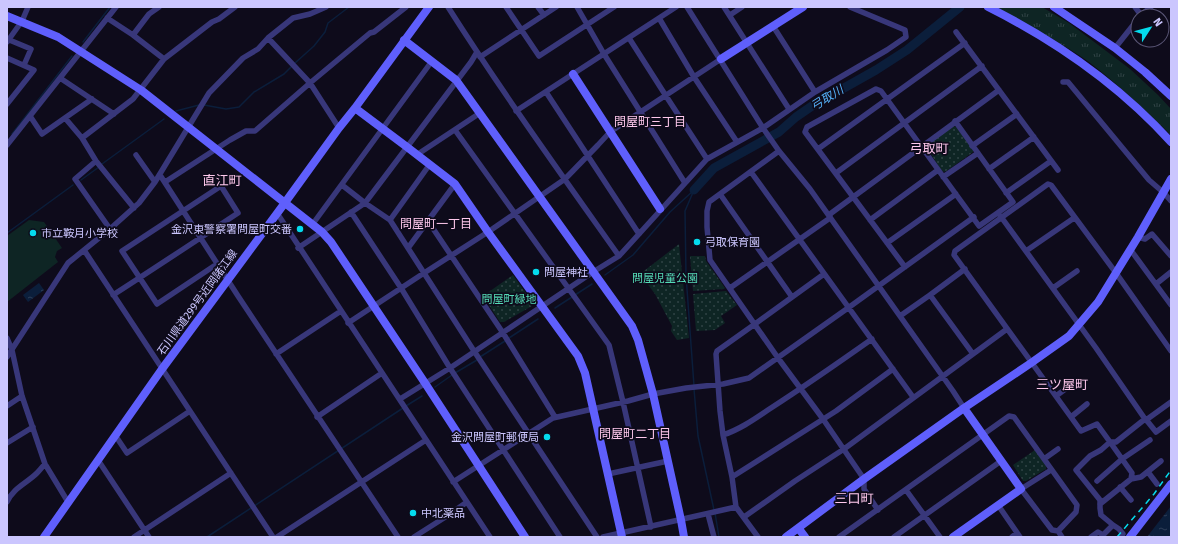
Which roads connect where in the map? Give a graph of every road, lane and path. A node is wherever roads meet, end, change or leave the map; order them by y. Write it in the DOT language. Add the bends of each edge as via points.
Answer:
graph roads {
  1 [pos="28,7"];
  2 [pos="116,7"];
  3 [pos="159,7"];
  4 [pos="235,7"];
  5 [pos="326,7"];
  6 [pos="406,7"];
  7 [pos="429,7"];
  8 [pos="448,7"];
  9 [pos="506,7"];
  10 [pos="538,7"];
  11 [pos="556,7"];
  12 [pos="577,7"];
  13 [pos="614,7"];
  14 [pos="676,7"];
  15 [pos="687,7"];
  16 [pos="724,7"];
  17 [pos="742,7"];
  18 [pos="803,7"];
  19 [pos="850,7"];
  20 [pos="988,7"];
  21 [pos="1054,7"];
  22 [pos="544,15"];
  23 [pos="730,15"];
  24 [pos="7,16"];
  25 [pos="107,18"];
  26 [pos="659,18"];
  27 [pos="22,21"];
  28 [pos="587,25"];
  29 [pos="773,26"];
  30 [pos="1130,29"];
  31 [pos="521,30"];
  32 [pos="956,32"];
  33 [pos="134,35"];
  34 [pos="268,38"];
  35 [pos="629,38"];
  36 [pos="8,40"];
  37 [pos="404,40"];
  38 [pos="747,42"];
  39 [pos="965,43"];
  40 [pos="1115,48"];
  41 [pos="81,52"];
  42 [pos="604,54"];
  43 [pos="478,55"];
  44 [pos="7,58"];
  45 [pos="164,59"];
  46 [pos="720,59"];
  47 [pos="432,61"];
  48 [pos="24,65"];
  49 [pos="982,66"];
  50 [pos="574,74"];
  51 [pos="694,77"];
  52 [pos="60,78"];
  53 [pos="456,80"];
  54 [pos="1063,82"];
  55 [pos="310,83"];
  56 [pos="141,90"];
  57 [pos="999,90"];
  58 [pos="546,92"];
  59 [pos="815,92"];
  60 [pos="666,96"];
  61 [pos="1171,96"];
  62 [pos="92,99"];
  63 [pos="887,99"];
  64 [pos="7,104"];
  65 [pos="355,108"];
  66 [pos="516,110"];
  67 [pos="789,110"];
  68 [pos="480,113"];
  69 [pos="640,113"];
  70 [pos="114,114"];
  71 [pos="1016,114"];
  72 [pos="30,116"];
  73 [pos="64,118"];
  74 [pos="904,122"];
  75 [pos="955,122"];
  76 [pos="188,128"];
  77 [pos="339,128"];
  78 [pos="383,129"];
  79 [pos="454,130"];
  80 [pos="764,130"];
  81 [pos="610,132"];
  82 [pos="1034,137"];
  83 [pos="82,138"];
  84 [pos="737,142"];
  85 [pos="1171,142"];
  86 [pos="7,145"];
  87 [pos="921,146"];
  88 [pos="972,146"];
  89 [pos="407,147"];
  90 [pos="216,149"];
  91 [pos="777,149"];
  92 [pos="818,149"];
  93 [pos="978,153"];
  94 [pos="418,154"];
  95 [pos="136,156"];
  96 [pos="588,156"];
  97 [pos="707,159"];
  98 [pos="1051,160"];
  99 [pos="99,164"];
  100 [pos="430,164"];
  101 [pos="990,169"];
  102 [pos="938,170"];
  103 [pos="1058,170"];
  104 [pos="751,172"];
  105 [pos="836,173"];
  106 [pos="160,175"];
  107 [pos="943,177"];
  108 [pos="565,179"];
  109 [pos="1171,179"];
  110 [pos="155,182"];
  111 [pos="165,182"];
  112 [pos="685,183"];
  113 [pos="342,184"];
  114 [pos="455,184"];
  115 [pos="1006,192"];
  116 [pos="1164,193"];
  117 [pos="720,194"];
  118 [pos="956,194"];
  119 [pos="853,196"];
  120 [pos="540,197"];
  121 [pos="1171,201"];
  122 [pos="365,203"];
  123 [pos="284,204"];
  124 [pos="134,208"];
  125 [pos="660,209"];
  126 [pos="183,211"];
  127 [pos="351,212"];
  128 [pos="276,214"];
  129 [pos="515,214"];
  130 [pos="1000,215"];
  131 [pos="830,218"];
  132 [pos="974,218"];
  133 [pos="1074,218"];
  134 [pos="390,220"];
  135 [pos="870,220"];
  136 [pos="428,221"];
  137 [pos="312,225"];
  138 [pos="110,229"];
  139 [pos="322,232"];
  140 [pos="488,232"];
  141 [pos="639,234"];
  142 [pos="1138,237"];
  143 [pos="200,238"];
  144 [pos="799,240"];
  145 [pos="887,243"];
  146 [pos="298,248"];
  147 [pos="408,248"];
  148 [pos="84,250"];
  149 [pos="1130,250"];
  150 [pos="1026,251"];
  151 [pos="451,256"];
  152 [pos="619,256"];
  153 [pos="1171,256"];
  154 [pos="767,262"];
  155 [pos="217,264"];
  156 [pos="905,267"];
  157 [pos="965,269"];
  158 [pos="1077,271"];
  159 [pos="593,272"];
  160 [pos="1171,272"];
  161 [pos="424,273"];
  162 [pos="1116,273"];
  163 [pos="824,274"];
  164 [pos="140,278"];
  165 [pos="227,280"];
  166 [pos="1156,284"];
  167 [pos="879,286"];
  168 [pos="401,288"];
  169 [pos="730,288"];
  170 [pos="1053,288"];
  171 [pos="568,289"];
  172 [pos="113,295"];
  173 [pos="930,295"];
  174 [pos="792,297"];
  175 [pos="1171,304"];
  176 [pos="373,307"];
  177 [pos="542,307"];
  178 [pos="848,308"];
  179 [pos="341,311"];
  180 [pos="900,316"];
  181 [pos="348,323"];
  182 [pos="755,324"];
  183 [pos="1079,324"];
  184 [pos="1007,329"];
  185 [pos="504,335"];
  186 [pos="7,338"];
  187 [pos="872,339"];
  188 [pos="12,350"];
  189 [pos="1171,351"];
  190 [pos="276,354"];
  191 [pos="973,354"];
  192 [pos="478,356"];
  193 [pos="7,357"];
  194 [pos="778,358"];
  195 [pos="1032,363"];
  196 [pos="162,369"];
  197 [pos="893,369"];
  198 [pos="451,370"];
  199 [pos="382,373"];
  200 [pos="942,376"];
  201 [pos="1076,381"];
  202 [pos="425,383"];
  203 [pos="717,385"];
  204 [pos="801,389"];
  205 [pos="653,394"];
  206 [pos="22,396"];
  207 [pos="1056,396"];
  208 [pos="913,397"];
  209 [pos="400,399"];
  210 [pos="623,402"];
  211 [pos="1171,402"];
  212 [pos="1087,404"];
  213 [pos="7,406"];
  214 [pos="593,408"];
  215 [pos="964,408"];
  216 [pos="190,411"];
  217 [pos="317,417"];
  218 [pos="555,417"];
  219 [pos="1071,417"];
  220 [pos="824,419"];
  221 [pos="1146,420"];
  222 [pos="1171,421"];
  223 [pos="33,427"];
  224 [pos="529,432"];
  225 [pos="115,435"];
  226 [pos="723,435"];
  227 [pos="983,435"];
  228 [pos="426,440"];
  229 [pos="1150,440"];
  230 [pos="1110,442"];
  231 [pos="7,443"];
  232 [pos="503,449"];
  233 [pos="844,449"];
  234 [pos="1058,449"];
  235 [pos="1044,459"];
  236 [pos="1122,459"];
  237 [pos="98,460"];
  238 [pos="668,461"];
  239 [pos="1001,461"];
  240 [pos="1161,461"];
  241 [pos="45,464"];
  242 [pos="478,466"];
  243 [pos="637,468"];
  244 [pos="1051,470"];
  245 [pos="1148,472"];
  246 [pos="231,474"];
  247 [pos="608,474"];
  248 [pos="732,477"];
  249 [pos="864,479"];
  250 [pos="1131,479"];
  251 [pos="1097,481"];
  252 [pos="361,482"];
  253 [pos="453,482"];
  254 [pos="1157,484"];
  255 [pos="1171,484"];
  256 [pos="1120,487"];
  257 [pos="1021,489"];
  258 [pos="906,490"];
  259 [pos="1131,500"];
  260 [pos="7,502"];
  261 [pos="68,502"];
  262 [pos="467,502"];
  263 [pos="1100,504"];
  264 [pos="998,506"];
  265 [pos="736,507"];
  266 [pos="878,510"];
  267 [pos="710,513"];
  268 [pos="925,515"];
  269 [pos="744,517"];
  270 [pos="681,520"];
  271 [pos="1113,525"];
  272 [pos="651,527"];
  273 [pos="799,528"];
  274 [pos="145,530"];
  275 [pos="1058,531"];
  276 [pos="621,535"];
  277 [pos="1016,536"];
  278 [pos="44,537"];
  279 [pos="134,537"];
  280 [pos="149,537"];
  281 [pos="273,537"];
  282 [pos="277,537"];
  283 [pos="398,537"];
  284 [pos="414,537"];
  285 [pos="490,537"];
  286 [pos="525,537"];
  287 [pos="560,537"];
  288 [pos="597,537"];
  289 [pos="603,537"];
  290 [pos="684,537"];
  291 [pos="714,537"];
  292 [pos="758,537"];
  293 [pos="786,537"];
  294 [pos="805,537"];
  295 [pos="839,537"];
  296 [pos="894,537"];
  297 [pos="940,537"];
  298 [pos="953,537"];
  299 [pos="1062,537"];
  300 [pos="1091,537"];
  301 [pos="1121,537"];
  302 [pos="1130,537"];
  1 -- 27 [label="street"];
  2 -- 25 [label="street"];
  3 -- 33 [label="street" via="149,14"];
  4 -- 45 [label="street"];
  5 -- 34 [label="street" via="293,18"];
  6 -- 55 [label="street"];
  7 -- 37 [label="street, 石川県道299号近岡諸江線"];
  8 -- 43 [label="street"];
  9 -- 31 [label="street"];
  10 -- 22 [label="street"];
  11 -- 22 [label="street"];
  12 -- 28 [label="street"];
  13 -- 28 [label="street"];
  14 -- 26 [label="street"];
  15 -- 46 [label="street"];
  16 -- 23 [label="street"];
  17 -- 23 [label="street"];
  18 -- 29 [label="street"];
  19 -- 59 [label="street" via="905,30 906,37"];
  20 -- 85 [label="street" via="1035,32 1082,62 1145,115"];
  21 -- 40 [label="street"];
  22 -- 31 [label="street"];
  23 -- 38 [label="street"];
  24 -- 27 [label="street"];
  25 -- 33 [label="street"];
  25 -- 41 [label="street"];
  26 -- 35 [label="street"];
  26 -- 51 [label="street"];
  27 -- 36 [label="street"];
  27 -- 41 [label="street" via="58,37"];
  28 -- 31 [label="street" via="539,56"];
  28 -- 42 [label="street"];
  29 -- 38 [label="street"];
  29 -- 59 [label="street"];
  30 -- 40 [label="street"];
  31 -- 43 [label="street"];
  32 -- 39 [label="street"];
  33 -- 45 [label="street"];
  34 -- 55 [label="street"];
  34 -- 76 [label="street" via="258,49 243,58 209,93"];
  35 -- 42 [label="street"];
  35 -- 60 [label="street"];
  36 -- 48 [label="street" via="31,49"];
  37 -- 47 [label="street"];
  37 -- 65 [label="street, 石川県道299号近岡諸江線"];
  38 -- 46 [label="street"];
  38 -- 67 [label="street"];
  39 -- 49 [label="street"];
  39 -- 63 [label="street"];
  40 -- 61 [label="street"];
  41 -- 52 [label="street"];
  41 -- 56 [label="street"];
  42 -- 50 [label="street"];
  42 -- 69 [label="street"];
  43 -- 53 [label="street"];
  43 -- 66 [label="street"];
  44 -- 48 [label="street"];
  45 -- 56 [label="street"];
  46 -- 51 [label="street"];
  46 -- 80 [label="street"];
  47 -- 53 [label="street"];
  47 -- 78 [label="street"];
  48 -- 64 [label="street" via="34,70"];
  49 -- 57 [label="street"];
  49 -- 74 [label="street"];
  50 -- 58 [label="street"];
  50 -- 81 [label="street"];
  51 -- 60 [label="street"];
  51 -- 84 [label="street"];
  52 -- 62 [label="street"];
  52 -- 72 [label="street"];
  53 -- 68 [label="street"];
  53 -- 89 [label="street"];
  54 -- 116 [label="street" via="1068,82 1149,180"];
  55 -- 77 [label="street"];
  55 -- 90 [label="street" via="255,131 246,131"];
  56 -- 70 [label="street"];
  56 -- 76 [label="street"];
  57 -- 71 [label="street"];
  57 -- 75 [label="street"];
  58 -- 66 [label="street"];
  58 -- 96 [label="street"];
  59 -- 67 [label="street"];
  60 -- 69 [label="street"];
  60 -- 97 [label="street"];
  62 -- 70 [label="street"];
  62 -- 73 [label="street"];
  63 -- 74 [label="street"];
  63 -- 92 [label="street"];
  63 -- 92 [label="street" via="876,89 807,127 805,132"];
  65 -- 77 [label="street, 石川県道299号近岡諸江線"];
  65 -- 78 [label="street"];
  66 -- 108 [label="street"];
  67 -- 80 [label="street"];
  68 -- 79 [label="street"];
  68 -- 120 [label="street"];
  69 -- 81 [label="street"];
  69 -- 112 [label="street"];
  70 -- 83 [label="street"];
  71 -- 82 [label="street"];
  71 -- 88 [label="street"];
  72 -- 73 [label="street" via="42,134"];
  72 -- 86 [label="street"];
  73 -- 83 [label="street"];
  74 -- 87 [label="street"];
  74 -- 105 [label="street"];
  75 -- 87 [label="street"];
  75 -- 88 [label="street"];
  76 -- 90 [label="street"];
  76 -- 106 [label="street"];
  77 -- 123 [label="street, 石川県道299号近岡諸江線"];
  78 -- 89 [label="street"];
  78 -- 113 [label="street"];
  79 -- 94 [label="street"];
  79 -- 129 [label="street"];
  80 -- 84 [label="street"];
  80 -- 91 [label="street"];
  81 -- 96 [label="street"];
  81 -- 125 [label="street"];
  82 -- 98 [label="street"];
  82 -- 101 [label="street"];
  83 -- 99 [label="street"];
  84 -- 97 [label="street"];
  87 -- 102 [label="street"];
  87 -- 119 [label="street"];
  88 -- 93 [label="street"];
  89 -- 94 [label="street"];
  89 -- 122 [label="street"];
  90 -- 111 [label="street"];
  90 -- 123 [label="street"];
  91 -- 104 [label="street"];
  91 -- 131 [label="street"];
  92 -- 105 [label="street"];
  93 -- 101 [label="street"];
  93 -- 107 [label="street"];
  94 -- 100 [label="street"];
  95 -- 110 [label="street"];
  96 -- 108 [label="street"];
  96 -- 141 [label="street"];
  97 -- 112 [label="street"];
  98 -- 103 [label="street"];
  98 -- 115 [label="street"];
  99 -- 124 [label="street"];
  99 -- 138 [label="street" via="74,179"];
  100 -- 114 [label="street"];
  100 -- 134 [label="street"];
  101 -- 115 [label="street"];
  102 -- 107 [label="street"];
  102 -- 135 [label="street"];
  104 -- 117 [label="street"];
  104 -- 144 [label="street"];
  105 -- 119 [label="street"];
  106 -- 110 [label="street"];
  106 -- 111 [label="street"];
  107 -- 118 [label="street"];
  108 -- 120 [label="street"];
  108 -- 152 [label="street"];
  109 -- 116 [label="street"];
  110 -- 124 [label="street"];
  111 -- 126 [label="street"];
  112 -- 125 [label="street"];
  113 -- 122 [label="street"];
  113 -- 137 [label="street"];
  114 -- 136 [label="street"];
  114 -- 140 [label="street"];
  115 -- 130 [label="street" via="1013,202"];
  116 -- 121 [label="street"];
  116 -- 142 [label="street"];
  117 -- 154 [label="street"];
  117 -- 169 [label="street" via="709,202 708,206 708,244 710,260"];
  118 -- 132 [label="street"];
  118 -- 145 [label="street"];
  119 -- 131 [label="street" via="830,214"];
  119 -- 135 [label="street"];
  120 -- 129 [label="street"];
  120 -- 159 [label="street"];
  122 -- 127 [label="street"];
  122 -- 134 [label="street"];
  123 -- 128 [label="street, 石川県道299号近岡諸江線"];
  123 -- 137 [label="street"];
  124 -- 138 [label="street"];
  125 -- 141 [label="street"];
  126 -- 143 [label="street"];
  126 -- 143 [label="street" via="221,186 238,213"];
  126 -- 164 [label="street" via="122,251"];
  127 -- 139 [label="street"];
  127 -- 168 [label="street"];
  128 -- 146 [label="street"];
  128 -- 165 [label="street, 石川県道299号近岡諸江線"];
  129 -- 140 [label="street"];
  129 -- 171 [label="street"];
  130 -- 132 [label="street" via="979,226"];
  130 -- 133 [label="street" via="1048,184"];
  130 -- 150 [label="street"];
  130 -- 157 [label="street" via="955,251 954,255"];
  131 -- 144 [label="street"];
  131 -- 167 [label="street"];
  132 -- 156 [label="street"];
  133 -- 150 [label="street"];
  133 -- 162 [label="street"];
  134 -- 147 [label="street"];
  135 -- 145 [label="street"];
  136 -- 147 [label="street"];
  136 -- 151 [label="street"];
  137 -- 139 [label="street"];
  138 -- 148 [label="street"];
  139 -- 146 [label="street"];
  139 -- 176 [label="street"];
  140 -- 151 [label="street"];
  140 -- 177 [label="street"];
  141 -- 152 [label="street"];
  142 -- 149 [label="street"];
  142 -- 153 [label="street" via="1145,239 1152,234"];
  143 -- 155 [label="street"];
  143 -- 164 [label="street"];
  144 -- 154 [label="street"];
  144 -- 163 [label="street"];
  145 -- 156 [label="street"];
  146 -- 179 [label="street"];
  147 -- 161 [label="street"];
  148 -- 172 [label="street"];
  148 -- 188 [label="street" via="68,263"];
  149 -- 162 [label="street"];
  149 -- 166 [label="street"];
  150 -- 170 [label="street"];
  151 -- 161 [label="street"];
  151 -- 185 [label="street"];
  152 -- 159 [label="street"];
  154 -- 169 [label="street"];
  154 -- 174 [label="street"];
  155 -- 164 [label="street" via="157,304"];
  155 -- 165 [label="street"];
  156 -- 167 [label="street"];
  157 -- 173 [label="street"];
  157 -- 184 [label="street"];
  158 -- 170 [label="street"];
  159 -- 171 [label="street"];
  159 -- 205 [label="street" via="632,326"];
  160 -- 166 [label="street"];
  161 -- 168 [label="street"];
  161 -- 192 [label="street"];
  162 -- 183 [label="street" via="1098,302"];
  162 -- 189 [label="street"];
  163 -- 174 [label="street"];
  163 -- 178 [label="street"];
  164 -- 172 [label="street"];
  165 -- 190 [label="street"];
  165 -- 196 [label="street, 石川県道299号近岡諸江線"];
  166 -- 175 [label="street"];
  167 -- 178 [label="street"];
  167 -- 180 [label="street"];
  168 -- 176 [label="street"];
  168 -- 198 [label="street"];
  169 -- 182 [label="street"];
  170 -- 183 [label="street"];
  171 -- 177 [label="street"];
  171 -- 210 [label="street" via="609,345"];
  172 -- 196 [label="street"];
  173 -- 180 [label="street"];
  173 -- 191 [label="street"];
  174 -- 182 [label="street"];
  176 -- 181 [label="street"];
  176 -- 202 [label="street"];
  177 -- 185 [label="street"];
  177 -- 214 [label="street" via="578,356 585,373"];
  178 -- 187 [label="street"];
  178 -- 194 [label="street"];
  179 -- 181 [label="street"];
  179 -- 190 [label="street"];
  180 -- 200 [label="street"];
  181 -- 199 [label="street"];
  182 -- 194 [label="street"];
  182 -- 203 [label="street" via="717,351"];
  183 -- 195 [label="street" via="1069,336"];
  183 -- 221 [label="street"];
  184 -- 191 [label="street"];
  184 -- 195 [label="street"];
  185 -- 192 [label="street"];
  185 -- 218 [label="street"];
  186 -- 188 [label="street"];
  187 -- 197 [label="street"];
  187 -- 204 [label="street"];
  188 -- 193 [label="street"];
  188 -- 206 [label="street"];
  190 -- 217 [label="street"];
  191 -- 200 [label="street"];
  192 -- 198 [label="street"];
  192 -- 224 [label="street"];
  194 -- 203 [label="street" via="749,378"];
  194 -- 204 [label="street"];
  195 -- 207 [label="street"];
  195 -- 215 [label="street"];
  196 -- 216 [label="street"];
  196 -- 225 [label="street, 石川県道299号近岡諸江線"];
  197 -- 208 [label="street"];
  197 -- 220 [label="street"];
  198 -- 202 [label="street"];
  198 -- 232 [label="street"];
  199 -- 209 [label="street"];
  199 -- 217 [label="street"];
  200 -- 208 [label="street"];
  200 -- 215 [label="street"];
  201 -- 207 [label="street"];
  202 -- 209 [label="street"];
  202 -- 242 [label="street"];
  203 -- 205 [label="street"];
  203 -- 226 [label="street"];
  204 -- 220 [label="street"];
  204 -- 226 [label="street" via="748,423"];
  205 -- 210 [label="street"];
  205 -- 238 [label="street"];
  206 -- 213 [label="street"];
  206 -- 223 [label="street"];
  207 -- 219 [label="street"];
  208 -- 233 [label="street"];
  209 -- 228 [label="street"];
  210 -- 214 [label="street"];
  210 -- 243 [label="street"];
  211 -- 221 [label="street"];
  212 -- 219 [label="street"];
  214 -- 218 [label="street"];
  214 -- 247 [label="street"];
  215 -- 227 [label="street"];
  215 -- 249 [label="street"];
  216 -- 225 [label="street" via="127,453"];
  216 -- 246 [label="street"];
  217 -- 252 [label="street"];
  218 -- 224 [label="street"];
  219 -- 230 [label="street" via="1081,431 1097,424"];
  220 -- 233 [label="street"];
  220 -- 248 [label="street"];
  221 -- 222 [label="street" via="1156,432"];
  221 -- 230 [label="street" via="1116,442"];
  223 -- 231 [label="street"];
  223 -- 241 [label="street"];
  224 -- 232 [label="street"];
  224 -- 288 [label="street"];
  225 -- 237 [label="street, 石川県道299号近岡諸江線"];
  226 -- 248 [label="street"];
  227 -- 235 [label="street" via="1009,416 1014,417"];
  227 -- 239 [label="street"];
  227 -- 258 [label="street"];
  228 -- 252 [label="street"];
  228 -- 253 [label="street"];
  229 -- 236 [label="street"];
  230 -- 236 [label="street"];
  230 -- 263 [label="street" via="1076,470 1100,500"];
  232 -- 242 [label="street"];
  232 -- 287 [label="street"];
  233 -- 249 [label="street"];
  233 -- 269 [label="street"];
  234 -- 235 [label="street"];
  235 -- 244 [label="street"];
  236 -- 250 [label="street" via="1132,473"];
  236 -- 251 [label="street"];
  237 -- 261 [label="street, 石川県道299号近岡諸江線"];
  237 -- 274 [label="street"];
  238 -- 243 [label="street"];
  238 -- 270 [label="street"];
  239 -- 257 [label="street"];
  239 -- 268 [label="street"];
  240 -- 245 [label="street"];
  241 -- 260 [label="street" via="14,490"];
  241 -- 261 [label="street"];
  242 -- 253 [label="street"];
  242 -- 286 [label="street"];
  243 -- 247 [label="street"];
  243 -- 272 [label="street"];
  244 -- 257 [label="street"];
  244 -- 275 [label="street" via="1077,505 1076,512"];
  245 -- 250 [label="street"];
  245 -- 254 [label="street"];
  246 -- 274 [label="street"];
  246 -- 281 [label="street"];
  247 -- 276 [label="street"];
  248 -- 265 [label="street"];
  249 -- 266 [label="street" via="864,489"];
  249 -- 273 [label="street"];
  250 -- 256 [label="street"];
  252 -- 282 [label="street"];
  252 -- 283 [label="street"];
  253 -- 262 [label="street"];
  255 -- 302 [label="street"];
  256 -- 259 [label="street"];
  256 -- 263 [label="street"];
  257 -- 264 [label="street"];
  257 -- 275 [label="street" via="1052,530"];
  258 -- 266 [label="street"];
  258 -- 268 [label="street"];
  261 -- 278 [label="street, 石川県道299号近岡諸江線"];
  262 -- 284 [label="street"];
  262 -- 285 [label="street"];
  263 -- 271 [label="street" via="1101,515"];
  264 -- 277 [label="street"];
  264 -- 298 [label="street"];
  265 -- 267 [label="street"];
  265 -- 269 [label="street"];
  266 -- 295 [label="street"];
  267 -- 270 [label="street"];
  267 -- 291 [label="street"];
  268 -- 296 [label="street"];
  268 -- 297 [label="street"];
  269 -- 292 [label="street"];
  270 -- 272 [label="street"];
  270 -- 290 [label="street"];
  271 -- 300 [label="street" via="1103,535 1098,532"];
  271 -- 301 [label="street" via="1123,534"];
  272 -- 276 [label="street"];
  273 -- 293 [label="street"];
  273 -- 294 [label="street"];
  274 -- 279 [label="street"];
  274 -- 280 [label="street"];
  275 -- 299 [label="street"];
  276 -- 289 [label="street"];
}
